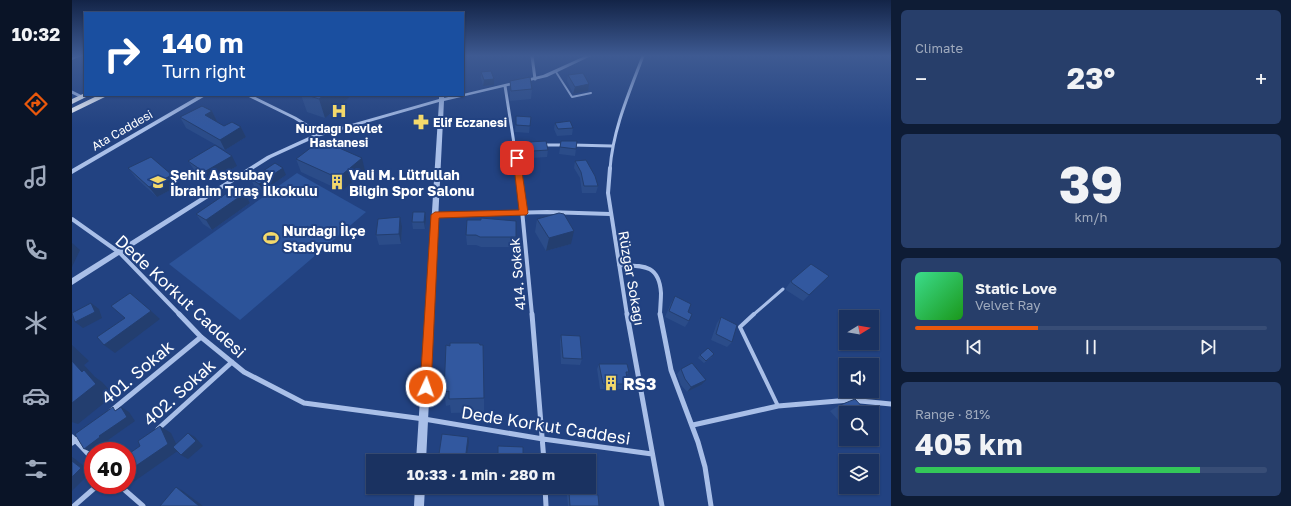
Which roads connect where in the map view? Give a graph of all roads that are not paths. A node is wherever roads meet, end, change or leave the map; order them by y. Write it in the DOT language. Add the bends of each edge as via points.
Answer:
graph roads {
  1 [pos="529,80"];
  2 [pos="561,80"];
  3 [pos="634,80"];
  4 [pos="505,86"];
  5 [pos="72,92"];
  6 [pos="591,93"];
  7 [pos="464,94"];
  8 [pos="84,96"];
  9 [pos="103,96"];
  10 [pos="202,96"];
  11 [pos="250,96"];
  12 [pos="452,96"];
  13 [pos="442,98"];
  14 [pos="72,102"];
  15 [pos="72,111"];
  16 [pos="321,134"];
  17 [pos="515,144"];
  18 [pos="612,146"];
  19 [pos="72,172"];
  20 [pos="523,213"];
  21 [pos="610,214"];
  22 [pos="435,215"];
  23 [pos="72,218"];
  24 [pos="120,253"];
  25 [pos="619,265"];
  26 [pos="72,282"];
  27 [pos="783,289"];
  28 [pos="201,337"];
  29 [pos="232,362"];
  30 [pos="891,404"];
  31 [pos="778,406"];
  32 [pos="106,416"];
  33 [pos="424,419"];
  34 [pos="692,425"];
  35 [pos="88,431"];
  36 [pos="152,435"];
  37 [pos="543,439"];
  38 [pos="73,440"];
  39 [pos="84,450"];
  40 [pos="422,454"];
  41 [pos="544,454"];
  42 [pos="652,454"];
  43 [pos="88,494"];
  44 [pos="129,494"];
  45 [pos="420,494"];
  46 [pos="545,494"];
  47 [pos="74,506"];
  48 [pos="143,506"];
  49 [pos="419,506"];
  50 [pos="546,506"];
  51 [pos="662,506"];
  52 [pos="711,506"];
  1 -- 4 [label="street"];
  2 -- 6 [label="lane" via="572,97"];
  3 -- 18 [label="street, Rüzgar Sokağı"];
  4 -- 7 [label="street"];
  4 -- 17 [label="street, 414. Sokak"];
  5 -- 8 [label="street"];
  8 -- 14 [label="highway"];
  9 -- 15 [label="highway"];
  10 -- 19 [label="street, Ata Caddesi"];
  11 -- 16 [label="street"];
  12 -- 13 [label="street"];
  13 -- 16 [label="street"];
  13 -- 22 [label="street"];
  16 -- 24 [label="street" via="269,157"];
  17 -- 18 [label="street"];
  17 -- 20 [label="street, 414. Sokak"];
  18 -- 21 [label="street, Rüzgar Sokağı" via="608,178"];
  20 -- 21 [label="street"];
  20 -- 22 [label="street"];
  20 -- 37 [label="street, 414. Sokak"];
  21 -- 25 [label="street, Rüzgar Sokağı"];
  22 -- 33 [label="street"];
  23 -- 24 [label="street, Dede Korkut Caddesi"];
  24 -- 26 [label="street"];
  24 -- 28 [label="street, Dede Korkut Caddesi"];
  25 -- 34 [label="street" via="649,268 658,278 661,293 660,313 671,370"];
  25 -- 42 [label="street, Rüzgar Sokağı"];
  27 -- 31 [label="lane" via="740,327"];
  28 -- 29 [label="street, Dede Korkut Caddesi"];
  28 -- 32 [label="street, 401. Sokak"];
  29 -- 33 [label="street, Dede Korkut Caddesi" via="244,372 304,403"];
  29 -- 36 [label="street, 402. Sokak"];
  30 -- 31 [label="street" via="850,400"];
  31 -- 34 [label="street"];
  33 -- 37 [label="street, Dede Korkut Caddesi"];
  33 -- 40 [label="street"];
  34 -- 52 [label="street" via="705,467"];
  35 -- 38 [label="street"];
  37 -- 41 [label="street, 414. Sokak"];
  37 -- 42 [label="street, Dede Korkut Caddesi"];
  38 -- 39 [label="street"];
  42 -- 51 [label="street, Rüzgar Sokağı"];
  43 -- 47 [label="street"];
  44 -- 48 [label="street"];
  45 -- 49 [label="street"];
  46 -- 50 [label="street"];
}
